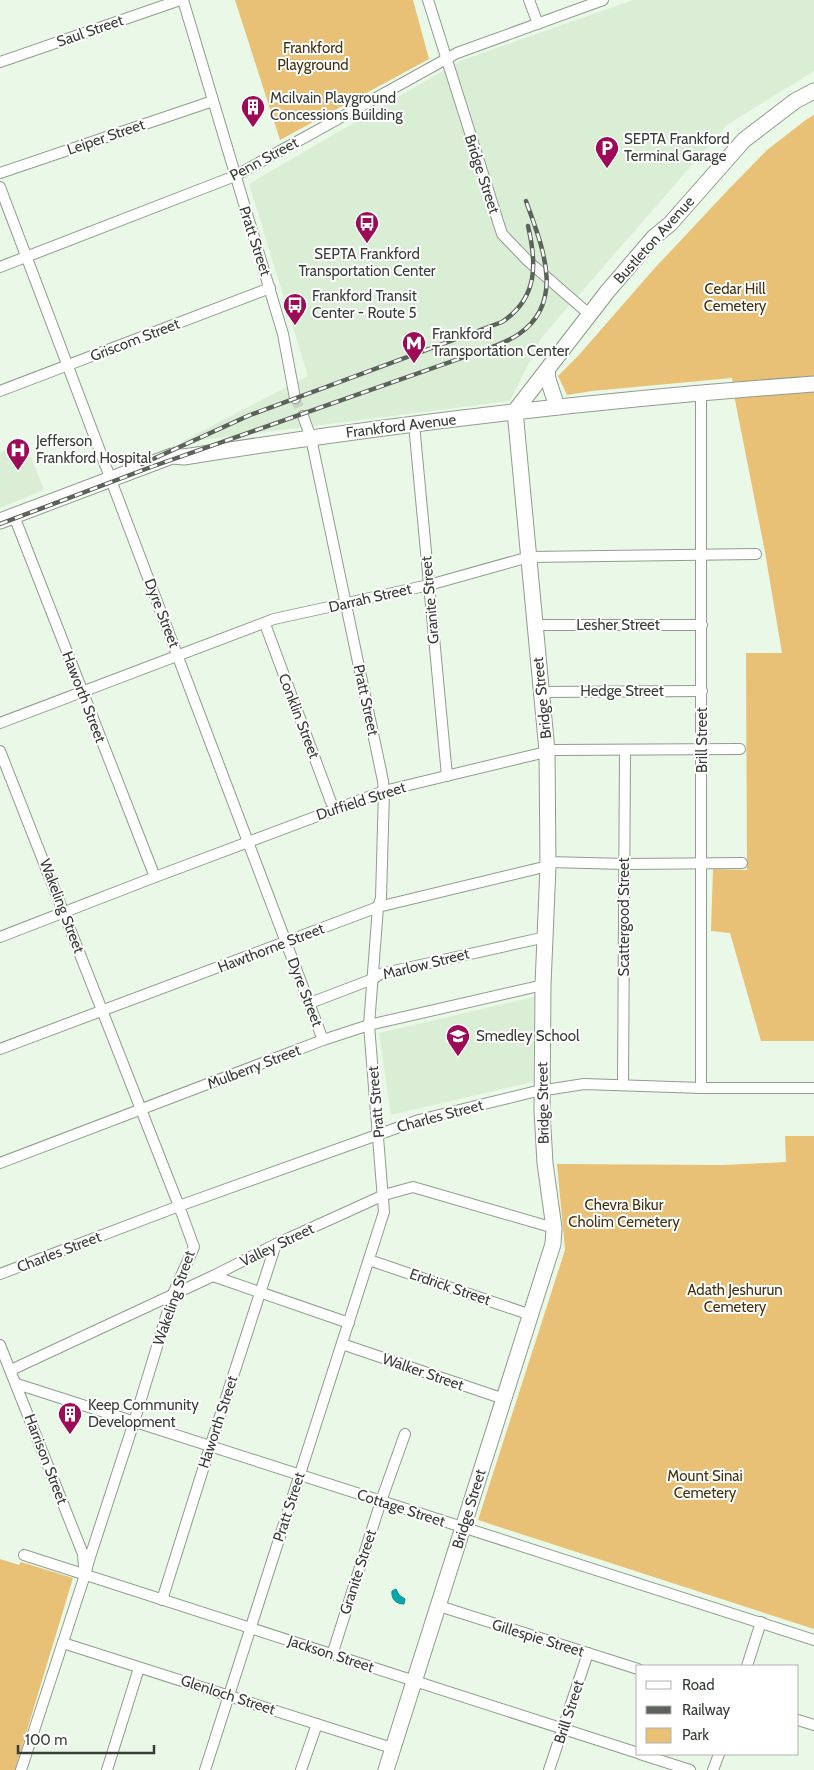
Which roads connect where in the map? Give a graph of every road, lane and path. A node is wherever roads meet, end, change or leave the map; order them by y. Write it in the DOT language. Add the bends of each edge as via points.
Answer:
graph roads {
  1 [pos="182,0"];
  2 [pos="428,0"];
  3 [pos="529,0"];
  4 [pos="599,1"];
  5 [pos="538,24"];
  6 [pos="446,60"];
  7 [pos="0,62"];
  8 [pos="814,91"];
  9 [pos="213,101"];
  10 [pos="0,173"];
  11 [pos="235,176"];
  12 [pos="0,187"];
  13 [pos="27,257"];
  14 [pos="0,267"];
  15 [pos="270,288"];
  16 [pos="589,314"];
  17 [pos="67,366"];
  18 [pos="547,370"];
  19 [pos="814,384"];
  20 [pos="0,391"];
  21 [pos="702,392"];
  22 [pos="295,398"];
  23 [pos="557,407"];
  24 [pos="515,411"];
  25 [pos="303,416"];
  26 [pos="414,424"];
  27 [pos="311,438"];
  28 [pos="111,479"];
  29 [pos="7,519"];
  30 [pos="756,554"];
  31 [pos="702,555"];
  32 [pos="529,557"];
  33 [pos="429,584"];
  34 [pos="346,603"];
  35 [pos="265,624"];
  36 [pos="535,625"];
  37 [pos="702,625"];
  38 [pos="178,656"];
  39 [pos="82,692"];
  40 [pos="542,692"];
  41 [pos="702,692"];
  42 [pos="0,723"];
  43 [pos="740,749"];
  44 [pos="625,750"];
  45 [pos="702,750"];
  46 [pos="0,751"];
  47 [pos="548,751"];
  48 [pos="447,776"];
  49 [pos="384,791"];
  50 [pos="335,808"];
  51 [pos="248,841"];
  52 [pos="742,863"];
  53 [pos="548,864"];
  54 [pos="625,864"];
  55 [pos="701,864"];
  56 [pos="154,876"];
  57 [pos="378,907"];
  58 [pos="65,912"];
  59 [pos="0,937"];
  60 [pos="546,937"];
  61 [pos="286,942"];
  62 [pos="373,979"];
  63 [pos="543,985"];
  64 [pos="310,1003"];
  65 [pos="102,1011"];
  66 [pos="369,1025"];
  67 [pos="323,1040"];
  68 [pos="0,1049"];
  69 [pos="624,1085"];
  70 [pos="701,1088"];
  71 [pos="814,1088"];
  72 [pos="542,1090"];
  73 [pos="141,1110"];
  74 [pos="379,1133"];
  75 [pos="0,1163"];
  76 [pos="384,1196"];
  77 [pos="179,1206"];
  78 [pos="554,1228"];
  79 [pos="276,1244"];
  80 [pos="369,1260"];
  81 [pos="0,1274"];
  82 [pos="214,1276"];
  83 [pos="260,1293"];
  84 [pos="173,1294"];
  85 [pos="531,1315"];
  86 [pos="348,1323"];
  87 [pos="342,1344"];
  88 [pos="0,1345"];
  89 [pos="11,1370"];
  90 [pos="17,1384"];
  91 [pos="504,1399"];
  92 [pos="134,1422"];
  93 [pos="404,1434"];
  94 [pos="210,1447"];
  95 [pos="300,1475"];
  96 [pos="381,1502"];
  97 [pos="464,1527"];
  98 [pos="24,1555"];
  99 [pos="85,1575"];
  100 [pos="162,1600"];
  101 [pos="439,1606"];
  102 [pos="761,1622"];
  103 [pos="250,1628"];
  104 [pos="814,1640"];
  105 [pos="63,1643"];
  106 [pos="332,1654"];
  107 [pos="588,1654"];
  108 [pos="747,1665"];
  109 [pos="139,1668"];
  110 [pos="636,1668"];
  111 [pos="414,1681"];
  112 [pos="228,1696"];
  113 [pos="799,1720"];
  114 [pos="317,1724"];
  115 [pos="814,1725"];
  116 [pos="562,1729"];
  117 [pos="392,1748"];
  118 [pos="636,1752"];
  119 [pos="645,1755"];
  120 [pos="719,1755"];
  121 [pos="21,1770"];
  122 [pos="107,1770"];
  123 [pos="205,1770"];
  124 [pos="301,1770"];
  125 [pos="386,1770"];
  126 [pos="549,1770"];
  127 [pos="690,1770"];
  128 [pos="714,1770"];
  1 -- 7 [label="street, Saul Street"];
  1 -- 9 [label="street, Pratt Street"];
  2 -- 6 [label="street, Bridge Street"];
  3 -- 5 [label="street"];
  4 -- 5 [label="street, Penn Street"];
  5 -- 6 [label="street, Penn Street" via="457,53"];
  6 -- 11 [label="street, Penn Street"];
  6 -- 16 [label="street, Bridge Street" via="502,234"];
  8 -- 16 [label="main road, Bustleton Avenue" via="744,140 670,224 654,236"];
  9 -- 10 [label="street, Leiper Street"];
  9 -- 11 [label="street, Pratt Street"];
  11 -- 13 [label="street, Penn Street"];
  11 -- 15 [label="street, Pratt Street"];
  12 -- 13 [label="street, Dyre Street"];
  13 -- 14 [label="street, Penn Street"];
  13 -- 17 [label="street, Dyre Street"];
  15 -- 17 [label="street, Griscom Street"];
  15 -- 22 [label="street, Pratt Street"];
  16 -- 18 [label="main road, Bustleton Avenue"];
  17 -- 20 [label="street, Griscom Street"];
  17 -- 28 [label="street, Dyre Street"];
  18 -- 23 [label="main road"];
  18 -- 24 [label="main road, Bustleton Avenue"];
  19 -- 21 [label="main road, Frankford Avenue"];
  21 -- 23 [label="main road, Frankford Avenue"];
  21 -- 31 [label="street, Brill Street"];
  23 -- 24 [label="main road, Frankford Avenue"];
  24 -- 26 [label="main road, Frankford Avenue"];
  24 -- 32 [label="main road, Bridge Street"];
  25 -- 27 [label="street, Pratt Street"];
  26 -- 27 [label="main road, Frankford Avenue"];
  26 -- 33 [label="street, Granite Street"];
  27 -- 28 [label="main road, Frankford Avenue" via="184,457 172,456"];
  27 -- 34 [label="street, Pratt Street"];
  28 -- 29 [label="main road, Frankford Avenue"];
  28 -- 38 [label="street, Dyre Street"];
  29 -- 39 [label="street, Haworth Street"];
  30 -- 31 [label="street, Darrah Street"];
  31 -- 32 [label="street, Darrah Street"];
  31 -- 37 [label="street, Brill Street"];
  32 -- 33 [label="street, Darrah Street"];
  32 -- 36 [label="main road, Bridge Street"];
  33 -- 34 [label="street, Darrah Street"];
  33 -- 48 [label="street, Granite Street"];
  34 -- 35 [label="street, Darrah Street" via="274,619"];
  34 -- 49 [label="street, Pratt Street"];
  35 -- 38 [label="street, Darrah Street"];
  35 -- 50 [label="street, Conklin Street"];
  36 -- 37 [label="street, Lesher Street"];
  36 -- 40 [label="main road, Bridge Street"];
  37 -- 41 [label="street, Brill Street"];
  38 -- 39 [label="street, Darrah Street"];
  38 -- 51 [label="street, Dyre Street"];
  39 -- 42 [label="street, Darrah Street"];
  39 -- 56 [label="street, Haworth Street"];
  40 -- 41 [label="street, Hedge Street"];
  40 -- 47 [label="main road, Bridge Street"];
  41 -- 45 [label="street, Brill Street"];
  43 -- 45 [label="street, Duffield Street"];
  44 -- 45 [label="street, Duffield Street"];
  44 -- 47 [label="street, Duffield Street"];
  44 -- 54 [label="street, Scattergood Street"];
  45 -- 55 [label="street, Brill Street"];
  46 -- 58 [label="street, Wakeling Street"];
  47 -- 48 [label="street, Duffield Street"];
  47 -- 53 [label="main road, Bridge Street"];
  48 -- 49 [label="street, Duffield Street"];
  49 -- 50 [label="street, Duffield Street"];
  49 -- 57 [label="street, Pratt Street" via="381,898"];
  50 -- 51 [label="street, Duffield Street"];
  51 -- 56 [label="street, Duffield Street"];
  51 -- 61 [label="street, Dyre Street"];
  52 -- 55 [label="street, Hawthorne Street"];
  53 -- 54 [label="street, Hawthorne Street"];
  53 -- 57 [label="street, Hawthorne Street"];
  53 -- 60 [label="main road, Bridge Street"];
  54 -- 55 [label="street, Hawthorne Street"];
  54 -- 69 [label="street, Scattergood Street"];
  55 -- 70 [label="street, Brill Street"];
  56 -- 58 [label="street, Duffield Street"];
  57 -- 61 [label="street, Hawthorne Street"];
  57 -- 62 [label="street, Pratt Street"];
  58 -- 59 [label="street, Duffield Street"];
  58 -- 65 [label="street, Wakeling Street"];
  60 -- 62 [label="street, Marlow Street" via="380,974"];
  60 -- 63 [label="main road, Bridge Street"];
  61 -- 64 [label="street, Dyre Street"];
  61 -- 65 [label="street, Hawthorne Street"];
  62 -- 64 [label="street, Marlow Street"];
  62 -- 66 [label="street, Pratt Street"];
  63 -- 66 [label="street, Mulberry Street"];
  63 -- 72 [label="main road, Bridge Street"];
  64 -- 67 [label="street, Dyre Street"];
  65 -- 68 [label="street, Hawthorne Street"];
  65 -- 73 [label="street, Wakeling Street"];
  66 -- 67 [label="street, Mulberry Street"];
  66 -- 74 [label="street, Pratt Street"];
  67 -- 73 [label="street, Mulberry Street"];
  69 -- 70 [label="street, Charles Street"];
  69 -- 72 [label="street, Charles Street" via="584,1084"];
  70 -- 71 [label="street, Charles Street"];
  72 -- 74 [label="street, Charles Street" via="418,1120"];
  72 -- 78 [label="main road, Bridge Street" via="545,1163"];
  73 -- 75 [label="street, Mulberry Street"];
  73 -- 77 [label="street, Wakeling Street"];
  74 -- 76 [label="street, Pratt Street"];
  74 -- 77 [label="street, Charles Street"];
  76 -- 78 [label="street, Valley Street" via="413,1187"];
  76 -- 79 [label="street, Valley Street"];
  76 -- 80 [label="street, Pratt Street" via="384,1212"];
  77 -- 81 [label="street, Charles Street"];
  77 -- 84 [label="street, Wakeling Street" via="194,1247"];
  78 -- 85 [label="main road, Bridge Street" via="554,1244"];
  79 -- 82 [label="street, Valley Street"];
  79 -- 83 [label="street, Haworth Street"];
  80 -- 85 [label="street, Erdrick Street"];
  80 -- 86 [label="street, Pratt Street"];
  82 -- 83 [label="street"];
  82 -- 84 [label="street, Valley Street"];
  83 -- 86 [label="street"];
  83 -- 94 [label="street, Haworth Street"];
  84 -- 89 [label="street, Valley Street"];
  84 -- 92 [label="street, Wakeling Street"];
  85 -- 91 [label="main road, Bridge Street"];
  86 -- 87 [label="street, Pratt Street"];
  87 -- 91 [label="street, Walker Street"];
  87 -- 95 [label="street, Pratt Street"];
  88 -- 89 [label="street, Harrison Street"];
  89 -- 90 [label="street, Harrison Street"];
  90 -- 92 [label="street, Cottage Street"];
  90 -- 99 [label="street, Harrison Street" via="82,1553"];
  91 -- 97 [label="main road, Bridge Street"];
  92 -- 94 [label="street, Cottage Street"];
  92 -- 99 [label="street, Wakeling Street"];
  93 -- 96 [label="street, Granite Street"];
  94 -- 95 [label="street, Cottage Street"];
  94 -- 100 [label="street, Haworth Street"];
  95 -- 96 [label="street, Cottage Street"];
  95 -- 103 [label="street, Pratt Street"];
  96 -- 97 [label="street, Cottage Street"];
  96 -- 106 [label="street, Granite Street"];
  97 -- 101 [label="main road, Bridge Street"];
  97 -- 102 [label="street, Cottage Street"];
  98 -- 99 [label="street, Jackson Street"];
  99 -- 100 [label="street, Jackson Street"];
  99 -- 105 [label="street, Wakeling Street"];
  100 -- 103 [label="street, Jackson Street"];
  101 -- 107 [label="street, Gillespie Street"];
  101 -- 111 [label="main road, Bridge Street"];
  102 -- 104 [label="street, Cottage Street"];
  102 -- 108 [label="street"];
  103 -- 106 [label="street, Jackson Street"];
  103 -- 112 [label="street, Pratt Street"];
  105 -- 109 [label="street, Glenloch Street"];
  105 -- 121 [label="street, Wakeling Street"];
  106 -- 111 [label="street, Jackson Street"];
  107 -- 110 [label="street, Gillespie Street"];
  107 -- 116 [label="street, Brill Street"];
  109 -- 112 [label="street, Glenloch Street"];
  109 -- 122 [label="street"];
  111 -- 116 [label="street, Jackson Street"];
  111 -- 117 [label="main road, Bridge Street"];
  112 -- 114 [label="street, Glenloch Street"];
  112 -- 123 [label="street, Pratt Street"];
  113 -- 115 [label="street"];
  114 -- 117 [label="street, Glenloch Street"];
  114 -- 124 [label="street"];
  116 -- 118 [label="street, Jackson Street"];
  116 -- 126 [label="street, Brill Street"];
  117 -- 125 [label="main road, Bridge Street"];
  119 -- 127 [label="street, Jackson Street"];
  120 -- 128 [label="street"];
}
